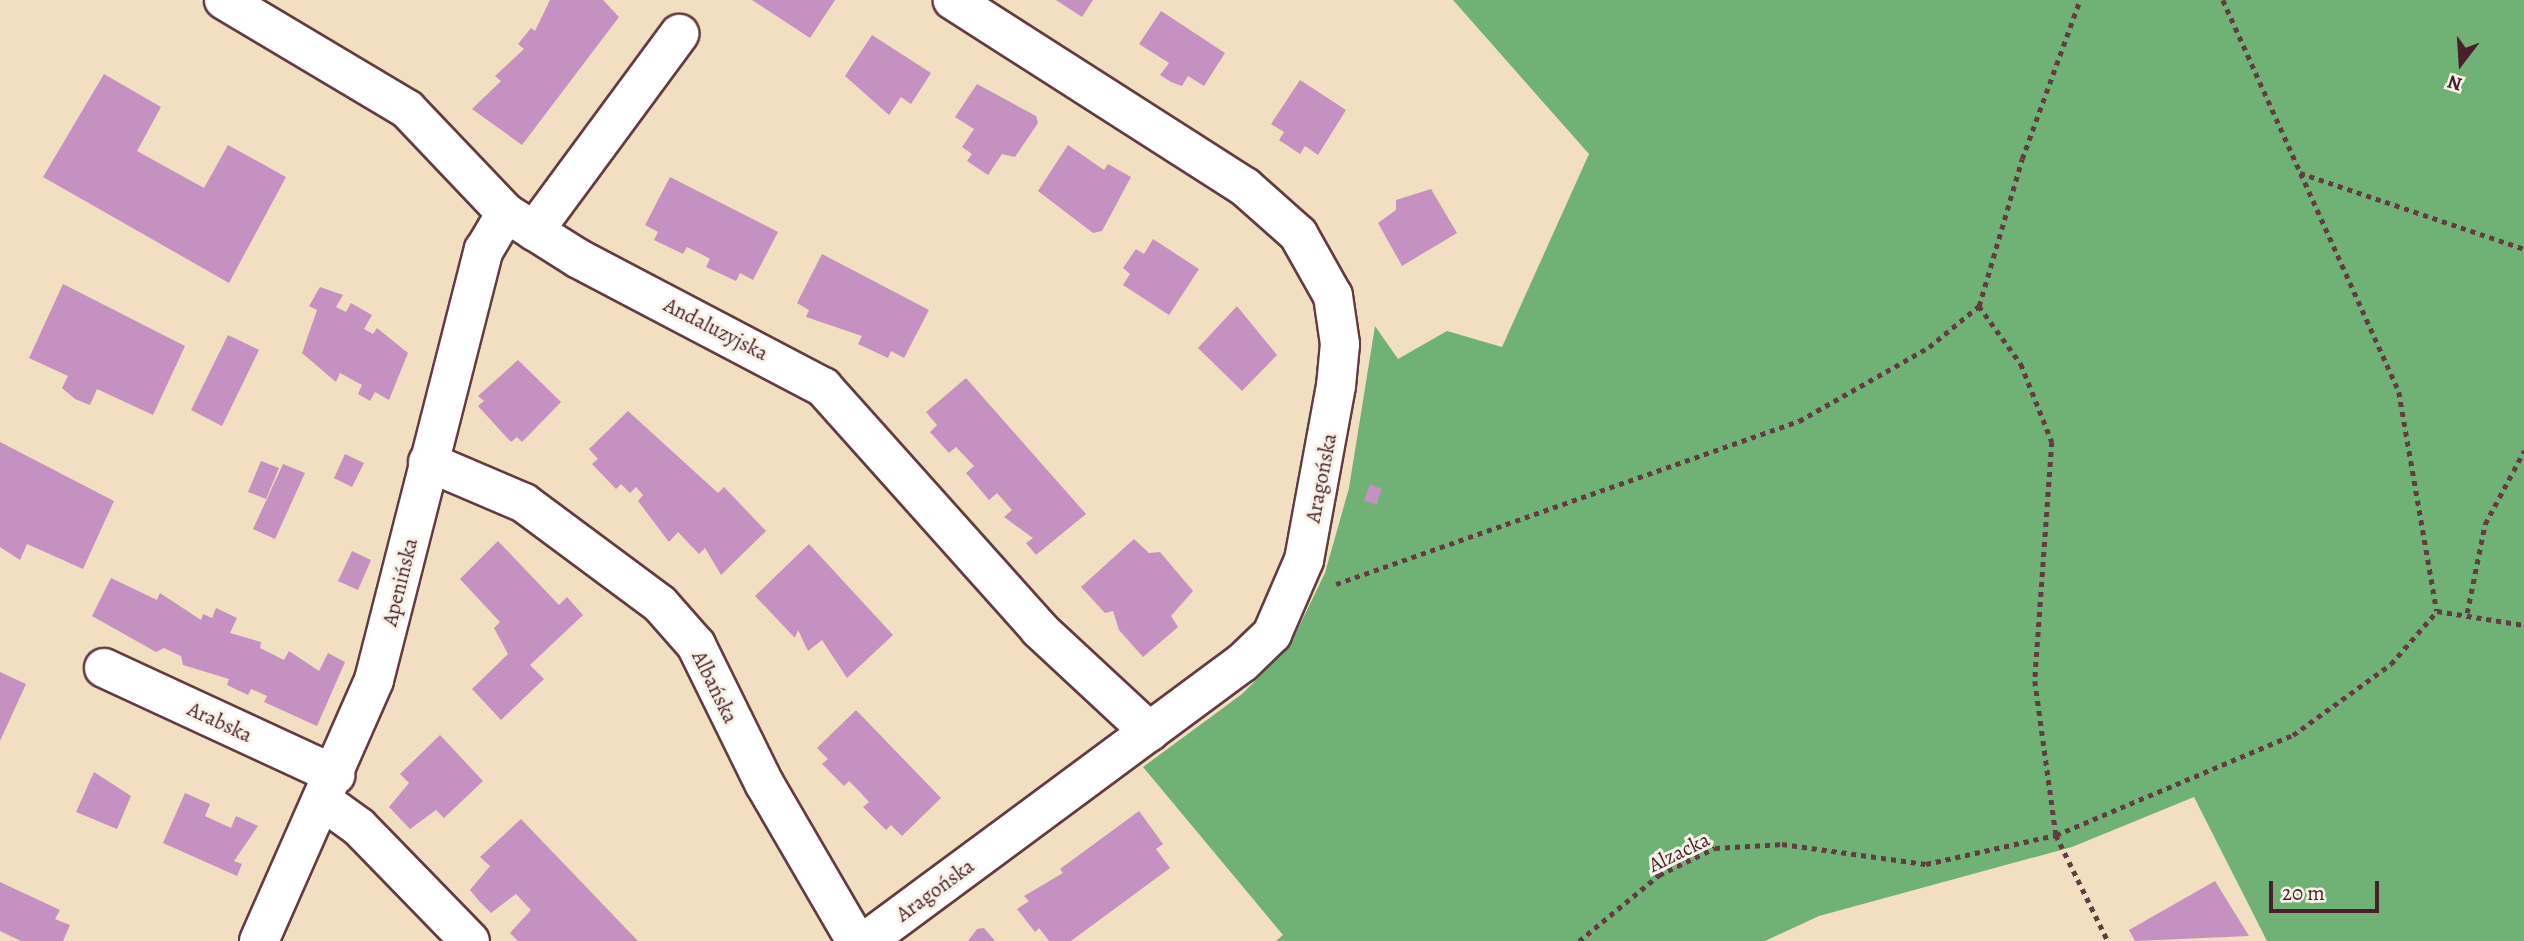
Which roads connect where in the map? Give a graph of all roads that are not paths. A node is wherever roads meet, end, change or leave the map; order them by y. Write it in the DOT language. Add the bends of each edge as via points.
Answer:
graph roads {
  1 [pos="224,0"];
  2 [pos="953,0"];
  3 [pos="679,34"];
  4 [pos="520,222"];
  5 [pos="428,462"];
  6 [pos="104,668"];
  7 [pos="1150,732"];
  8 [pos="329,788"];
  9 [pos="259,941"];
  10 [pos="470,941"];
  11 [pos="856,941"];
  12 [pos="866,941"];
  1 -- 4 [label="street, Andaluzyjska" via="407,109"];
  2 -- 7 [label="street, Aragońska" via="1245,187 1298,234 1321,266 1340,344 1313,520 1290,599 1272,634 1242,663"];
  3 -- 4 [label="street, Apenińska"];
  4 -- 5 [label="street, Apenińska" via="484,250"];
  4 -- 7 [label="street, Andaluzyjska" via="824,387 1039,629"];
  5 -- 8 [label="street, Apenińska" via="374,680"];
  5 -- 11 [label="street, Albańska" via="524,503 660,604 696,645 764,783"];
  6 -- 8 [label="street, Arabska"];
  7 -- 12 [label="street, Aragońska"];
  8 -- 9 [label="street, Apenińska"];
  8 -- 10 [label="street, Arabska" via="359,827"];
}
